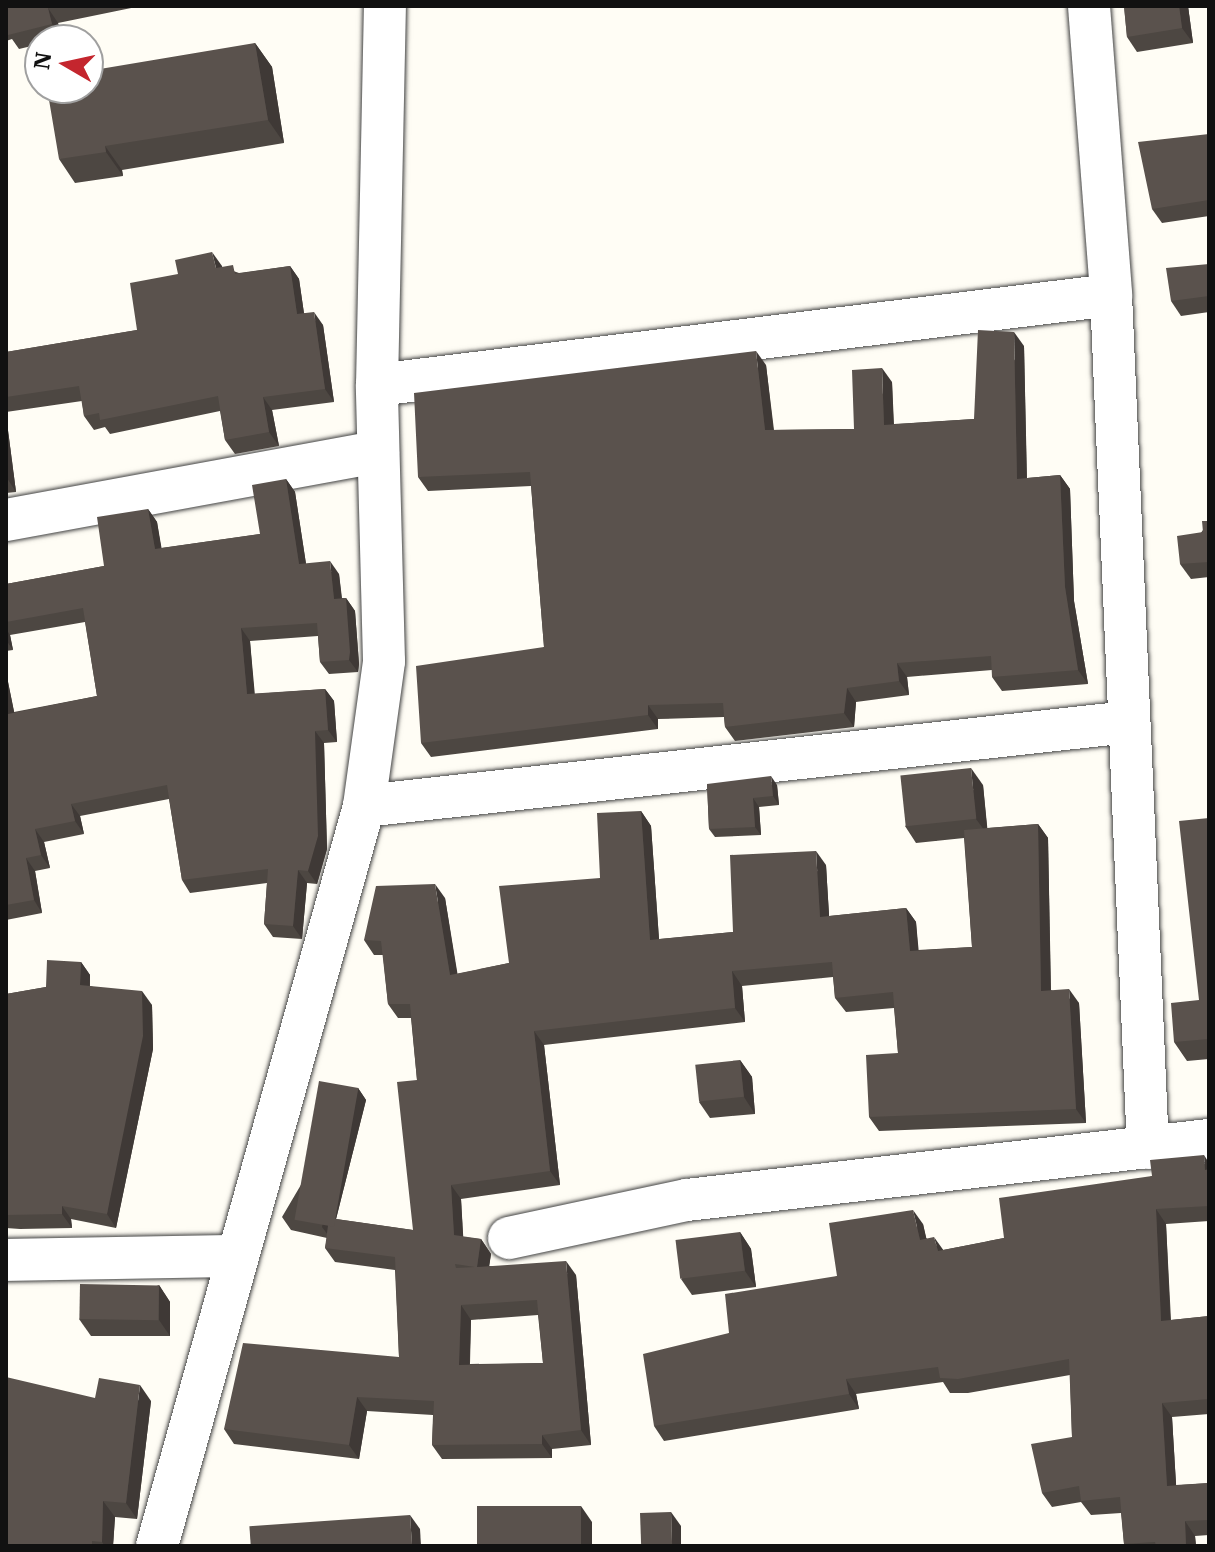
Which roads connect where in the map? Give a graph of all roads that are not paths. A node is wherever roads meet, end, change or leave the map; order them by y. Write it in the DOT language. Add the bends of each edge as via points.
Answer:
graph roads {
  1 [pos="385,6"];
  2 [pos="1089,6"];
  3 [pos="1111,295"];
  4 [pos="377,385"];
  5 [pos="378,452"];
  6 [pos="6,520"];
  7 [pos="1129,722"];
  8 [pos="364,806"];
  9 [pos="1209,1140"];
  10 [pos="1148,1148"];
  11 [pos="509,1238"];
  12 [pos="237,1256"];
  13 [pos="6,1260"];
  14 [pos="157,1546"];
  1 -- 4 [label="street"];
  2 -- 3 [label="street"];
  3 -- 4 [label="street"];
  3 -- 7 [label="street"];
  4 -- 5 [label="street"];
  5 -- 6 [label="street"];
  5 -- 8 [label="street" via="384,661"];
  7 -- 8 [label="street"];
  7 -- 10 [label="street"];
  8 -- 12 [label="street"];
  9 -- 10 [label="street"];
  10 -- 11 [label="street" via="687,1200"];
  12 -- 13 [label="street"];
  12 -- 14 [label="street"];
}
